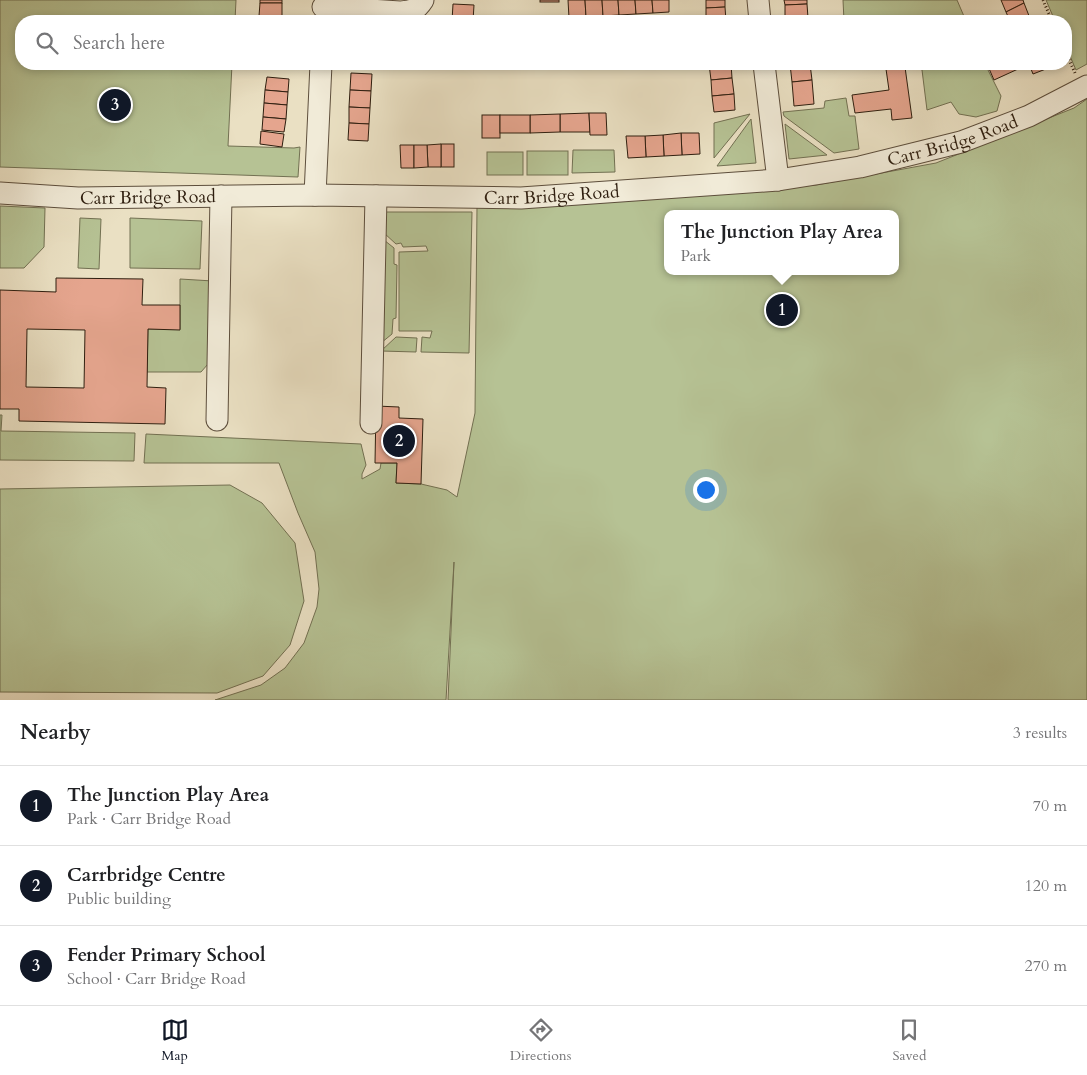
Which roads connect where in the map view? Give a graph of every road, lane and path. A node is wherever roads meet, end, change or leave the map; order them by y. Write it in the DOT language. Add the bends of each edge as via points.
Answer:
graph roads {
  1 [pos="423,0"];
  2 [pos="758,0"];
  3 [pos="1043,0"];
  4 [pos="323,10"];
  5 [pos="759,15"];
  6 [pos="1049,15"];
  7 [pos="321,70"];
  8 [pos="765,70"];
  9 [pos="1087,86"];
  10 [pos="778,180"];
  11 [pos="0,193"];
  12 [pos="315,195"];
  13 [pos="221,196"];
  14 [pos="376,196"];
  15 [pos="217,420"];
  16 [pos="371,423"];
  1 -- 4 [label="street" via="419,7 400,12"];
  2 -- 5 [label="street"];
  3 -- 6 [label="path"];
  7 -- 12 [label="street"];
  8 -- 10 [label="street"];
  9 -- 10 [label="street, Carr Bridge Road" via="1029,116 961,142 860,168"];
  10 -- 14 [label="street, Carr Bridge Road" via="521,198"];
  11 -- 13 [label="street, Carr Bridge Road" via="78,198"];
  12 -- 13 [label="street, Carr Bridge Road"];
  12 -- 14 [label="street, Carr Bridge Road"];
  13 -- 15 [label="street"];
  14 -- 16 [label="street"];
}
